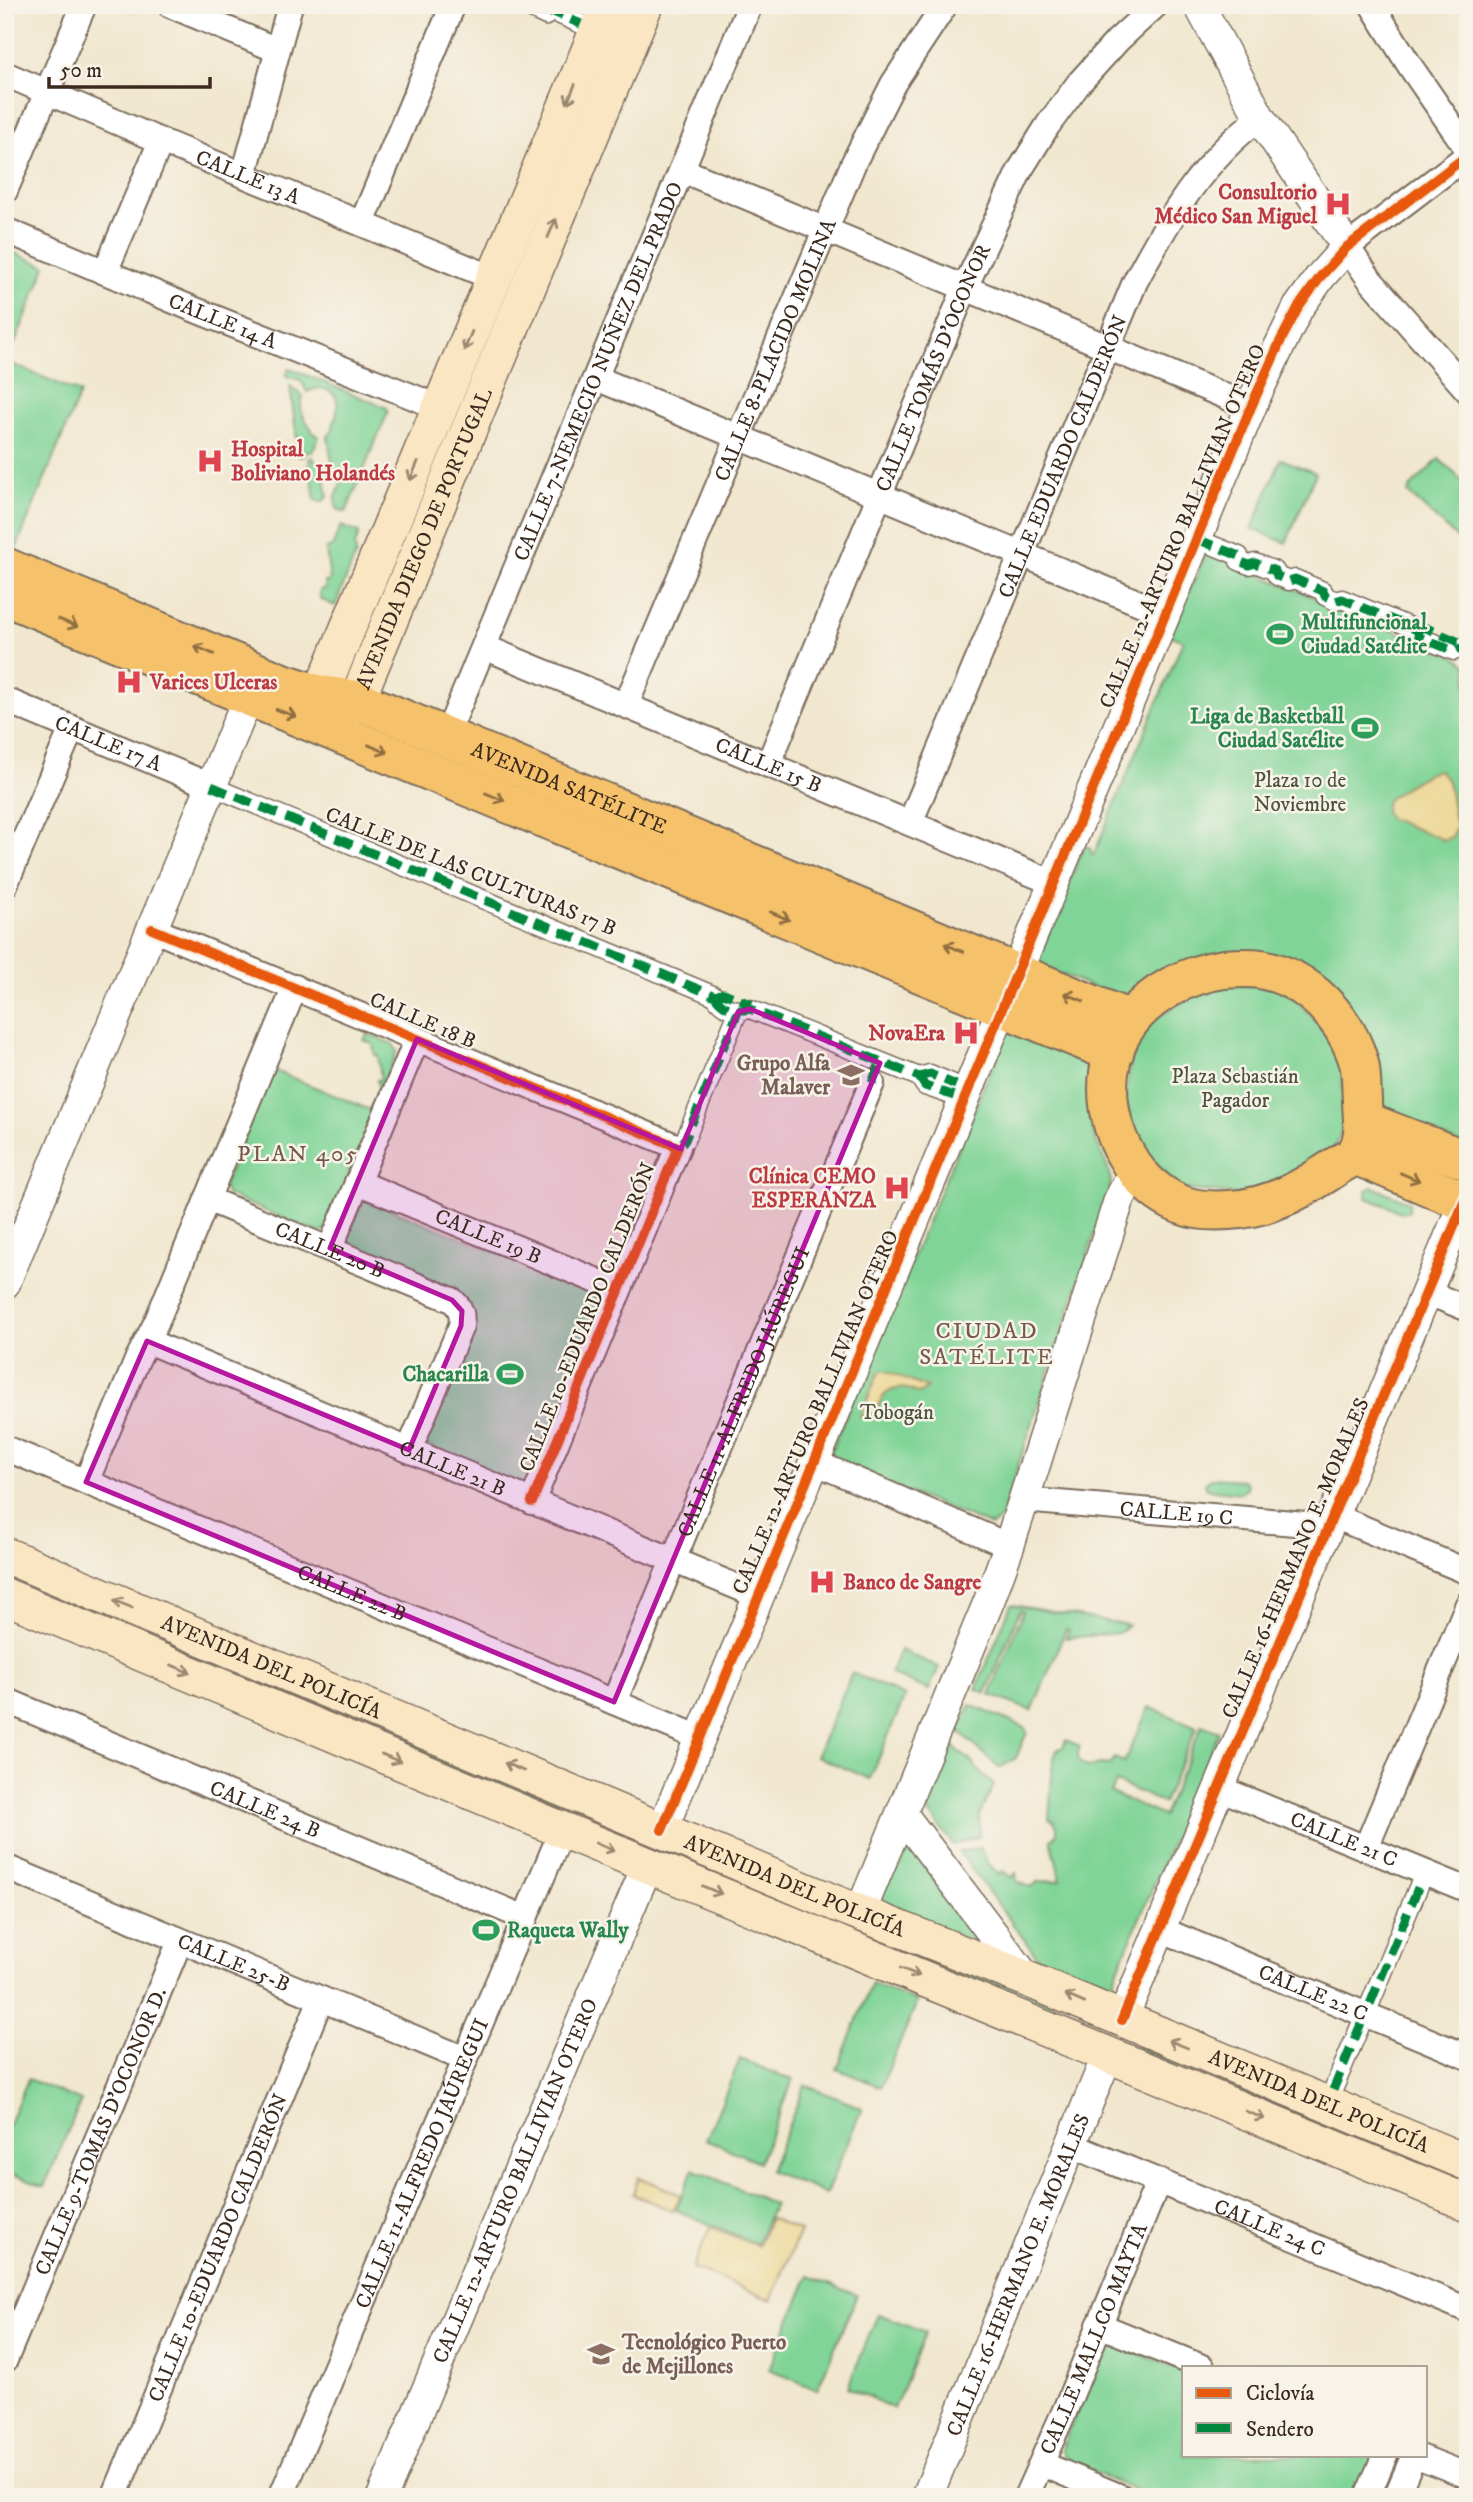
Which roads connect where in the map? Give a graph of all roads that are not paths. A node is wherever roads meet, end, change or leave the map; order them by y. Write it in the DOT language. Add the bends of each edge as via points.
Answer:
graph roads {
  1 [pos="85,5"];
  2 [pos="170,5"];
  3 [pos="290,5"];
  4 [pos="453,5"];
  5 [pos="523,5"];
  6 [pos="645,5"];
  7 [pos="750,5"];
  8 [pos="761,5"];
  9 [pos="945,5"];
  10 [pos="1156,5"];
  11 [pos="1199,5"];
  12 [pos="1373,5"];
  13 [pos="551,8"];
  14 [pos="595,20"];
  15 [pos="629,44"];
  16 [pos="277,50"];
  17 [pos="723,72"];
  18 [pos="5,74"];
  19 [pos="47,92"];
  20 [pos="1261,118"];
  21 [pos="161,141"];
  22 [pos="1468,153"];
  23 [pos="682,170"];
  24 [pos="244,174"];
  25 [pos="5,191"];
  26 [pos="362,223"];
  27 [pos="5,230"];
  28 [pos="824,230"];
  29 [pos="1347,247"];
  30 [pos="105,272"];
  31 [pos="494,278"];
  32 [pos="965,289"];
  33 [pos="526,291"];
  34 [pos="1107,347"];
  35 [pos="596,378"];
  36 [pos="1468,391"];
  37 [pos="1251,407"];
  38 [pos="440,408"];
  39 [pos="472,421"];
  40 [pos="738,437"];
  41 [pos="880,496"];
  42 [pos="1211,548"];
  43 [pos="1021,555"];
  44 [pos="5,567"];
  45 [pos="5,596"];
  46 [pos="1166,614"];
  47 [pos="484,647"];
  48 [pos="1457,650"];
  49 [pos="253,685"];
  50 [pos="5,700"];
  51 [pos="626,705"];
  52 [pos="334,707"];
  53 [pos="72,728"];
  54 [pos="439,754"];
  55 [pos="768,765"];
  56 [pos="211,786"];
  57 [pos="910,823"];
  58 [pos="8,873"];
  59 [pos="724,873"];
  60 [pos="1054,883"];
  61 [pos="152,929"];
  62 [pos="1017,974"];
  63 [pos="295,988"];
  64 [pos="747,1008"];
  65 [pos="1002,1009"];
  66 [pos="1122,1037"];
  67 [pos="417,1039"];
  68 [pos="876,1073"];
  69 [pos="955,1090"];
  70 [pos="1360,1138"];
  71 [pos="678,1147"];
  72 [pos="1468,1161"];
  73 [pos="1135,1169"];
  74 [pos="357,1182"];
  75 [pos="207,1199"];
  76 [pos="1466,1199"];
  77 [pos="330,1248"];
  78 [pos="5,1282"];
  79 [pos="619,1290"];
  80 [pos="1426,1292"];
  81 [pos="1468,1309"];
  82 [pos="147,1341"];
  83 [pos="5,1448"];
  84 [pos="409,1450"];
  85 [pos="814,1462"];
  86 [pos="86,1482"];
  87 [pos="1023,1500"];
  88 [pos="532,1502"];
  89 [pos="1332,1521"];
  90 [pos="1009,1546"];
  91 [pos="5,1555"];
  92 [pos="673,1561"];
  93 [pos="1468,1572"];
  94 [pos="5,1596"];
  95 [pos="759,1596"];
  96 [pos="1468,1604"];
  97 [pos="5,1700"];
  98 [pos="614,1702"];
  99 [pos="699,1738"];
  100 [pos="1219,1788"];
  101 [pos="577,1794"];
  102 [pos="902,1814"];
  103 [pos="562,1830"];
  104 [pos="662,1830"];
  105 [pos="1366,1848"];
  106 [pos="648,1864"];
  107 [pos="5,1867"];
  108 [pos="1420,1883"];
  109 [pos="1468,1890"];
  110 [pos="860,1913"];
  111 [pos="525,1918"];
  112 [pos="1160,1929"];
  113 [pos="180,1941"];
  114 [pos="846,1946"];
  115 [pos="1027,1979"];
  116 [pos="321,1999"];
  117 [pos="1370,2004"];
  118 [pos="1122,2020"];
  119 [pos="1362,2024"];
  120 [pos="1108,2054"];
  121 [pos="1468,2057"];
  122 [pos="465,2059"];
  123 [pos="1333,2090"];
  124 [pos="1071,2145"];
  125 [pos="1468,2163"];
  126 [pos="1158,2182"];
  127 [pos="1468,2203"];
  128 [pos="1468,2310"];
  129 [pos="1099,2325"];
  130 [pos="5,2360"];
  131 [pos="1200,2366"];
  132 [pos="1385,2456"];
  133 [pos="1414,2456"];
  134 [pos="1417,2456"];
  135 [pos="1042,2464"];
  136 [pos="1468,2476"];
  137 [pos="114,2497"];
  138 [pos="281,2497"];
  139 [pos="382,2497"];
  140 [pos="927,2497"];
  141 [pos="1026,2497"];
  142 [pos="1121,2497"];
  143 [pos="1367,2497"];
  144 [pos="1396,2497"];
  1 -- 19 [label="street"];
  2 -- 16 [label="street"];
  3 -- 16 [label="street"];
  4 -- 26 [label="street"];
  5 -- 13 [label="street" via="546,16"];
  6 -- 15 [label="main road, AVENIDA DIEGO DE PORTUGAL"];
  7 -- 17 [label="street, CALLE 7-NEMECIO NUÑEZ DEL PRADO"];
  8 -- 17 [label="street"];
  9 -- 28 [label="street, CALLE 8-PLACIDO MOLINA" via="892,84"];
  10 -- 32 [label="street, CALLE TOMÁS D'OCONOR" via="1079,83 1048,125 1020,170"];
  11 -- 20 [label="street"];
  12 -- 22 [label="street"];
  13 -- 14 [label="street"];
  14 -- 15 [label="main road"];
  14 -- 31 [label="main road, AVENIDA DIEGO DE PORTUGAL, one-way"];
  33 -- 15 [label="main road, AVENIDA DIEGO DE PORTUGAL, one-way"];
  16 -- 24 [label="street"];
  17 -- 23 [label="street, CALLE 7-NEMECIO NUÑEZ DEL PRADO"];
  18 -- 19 [label="street, CALLE 13 A"];
  19 -- 21 [label="street, CALLE 13 A"];
  19 -- 25 [label="street"];
  20 -- 29 [label="street"];
  20 -- 34 [label="street, CALLE EDUARDO CALDERÓN" via="1214,159 1181,204 1135,282"];
  21 -- 24 [label="street, CALLE 13 A"];
  21 -- 30 [label="street"];
  22 -- 29 [label="street, CALLE 12-ARTURO BALLIVIAN OTERO"];
  23 -- 28 [label="street"];
  23 -- 35 [label="street, CALLE 7-NEMECIO NUÑEZ DEL PRADO"];
  24 -- 26 [label="street, CALLE 13 A"];
  26 -- 31 [label="street, CALLE 13 A"];
  27 -- 30 [label="street, CALLE 14 A"];
  28 -- 32 [label="street"];
  28 -- 40 [label="street, CALLE 8-PLACIDO MOLINA"];
  29 -- 36 [label="street"];
  29 -- 37 [label="street, CALLE 12-ARTURO BALLIVIAN OTERO" via="1298,308"];
  30 -- 38 [label="street, CALLE 14 A"];
  31 -- 33 [label="main road"];
  31 -- 38 [label="main road, AVENIDA DIEGO DE PORTUGAL, one-way"];
  32 -- 34 [label="street"];
  32 -- 41 [label="street, CALLE TOMÁS D'OCONOR"];
  33 -- 39 [label="main road, AVENIDA DIEGO DE PORTUGAL"];
  34 -- 37 [label="street"];
  34 -- 43 [label="street, CALLE EDUARDO CALDERÓN"];
  35 -- 40 [label="street"];
  35 -- 47 [label="street, CALLE 7-NEMECIO NUÑEZ DEL PRADO"];
  37 -- 42 [label="street, CALLE 12-ARTURO BALLIVIAN OTERO"];
  38 -- 39 [label="main road"];
  38 -- 52 [label="main road, AVENIDA DIEGO DE PORTUGAL, one-way"];
  39 -- 52 [label="main road, AVENIDA DIEGO DE PORTUGAL"];
  40 -- 41 [label="street"];
  40 -- 51 [label="street, CALLE 8-PLACIDO MOLINA"];
  41 -- 43 [label="street"];
  41 -- 55 [label="street, CALLE TOMÁS D'OCONOR"];
  42 -- 46 [label="street, CALLE 12-ARTURO BALLIVIAN OTERO"];
  42 -- 48 [label="street" via="1323,591 1336,601 1342,599 1363,613 1459,642"];
  43 -- 46 [label="street"];
  43 -- 57 [label="street, CALLE EDUARDO CALDERÓN"];
  49 -- 44 [label="main road, AVENIDA SATÉLITE, one-way"];
  45 -- 49 [label="main road, AVENIDA SATÉLITE, one-way"];
  46 -- 60 [label="street, CALLE 12-ARTURO BALLIVIAN OTERO"];
  47 -- 51 [label="street, CALLE 15 B"];
  47 -- 54 [label="street, CALLE 7-NEMECIO NUÑEZ DEL PRADO"];
  49 -- 52 [label="main road, AVENIDA SATÉLITE"];
  49 -- 56 [label="street"];
  50 -- 53 [label="street, CALLE 17 A"];
  51 -- 55 [label="street, CALLE 15 B"];
  52 -- 54 [label="main road, AVENIDA SATÉLITE"];
  53 -- 56 [label="street, CALLE 17 A"];
  53 -- 58 [label="street"];
  54 -- 59 [label="main road, AVENIDA SATÉLITE"];
  55 -- 57 [label="street, CALLE 15 B"];
  56 -- 61 [label="street"];
  56 -- 64 [label="street, CALLE DE LAS CULTURAS 17 B" via="715,996 720,1004"];
  57 -- 60 [label="street, CALLE 15 B"];
  62 -- 59 [label="main road, AVENIDA SATÉLITE, one-way"];
  59 -- 65 [label="main road, AVENIDA SATÉLITE, one-way"];
  60 -- 62 [label="street, CALLE 12-ARTURO BALLIVIAN OTERO"];
  61 -- 63 [label="street, CALLE 18 B"];
  61 -- 78 [label="street"];
  62 -- 65 [label="street, CALLE 12-ARTURO BALLIVIAN OTERO"];
  66 -- 62 [label="main road, AVENIDA SATÉLITE, one-way"];
  63 -- 67 [label="street, CALLE 18 B"];
  63 -- 75 [label="street"];
  64 -- 68 [label="street"];
  64 -- 71 [label="street, CALLE 10-EDUARDO CALDERÓN"];
  65 -- 66 [label="main road, AVENIDA SATÉLITE"];
  65 -- 85 [label="street, CALLE 12-ARTURO BALLIVIAN OTERO"];
  66 -- 70 [label="main road" via="1170,987 1206,971 1242,968 1277,973 1316,996 1345,1031 1359,1066"];
  66 -- 73 [label="main road" via="1108,1083 1110,1110 1122,1149"];
  67 -- 71 [label="street, CALLE 18 B"];
  67 -- 74 [label="street"];
  68 -- 69 [label="street" via="919,1077 925,1086"];
  68 -- 92 [label="street, CALLE 11-ALFREDO JAÚREGUI"];
  70 -- 72 [label="main road"];
  70 -- 73 [label="main road" via="1297,1193 1231,1210 1182,1205 1156,1190"];
  70 -- 76 [label="main road, one-way"];
  71 -- 79 [label="street, CALLE 10-EDUARDO CALDERÓN"];
  73 -- 87 [label="street" via="1110,1225"];
  74 -- 77 [label="street"];
  74 -- 79 [label="street, CALLE 19 B"];
  75 -- 77 [label="street, CALLE 20 B"];
  75 -- 82 [label="street"];
  76 -- 80 [label="street, CALLE 16-HERMANO E. MORALES"];
  77 -- 84 [label="street, CALLE 20 B" via="452,1300 462,1311 461,1326"];
  79 -- 88 [label="street, CALLE 10-EDUARDO CALDERÓN"];
  80 -- 81 [label="street"];
  80 -- 89 [label="street, CALLE 16-HERMANO E. MORALES"];
  82 -- 84 [label="street, CALLE 21 B"];
  82 -- 86 [label="street"];
  83 -- 86 [label="street, CALLE 22 B"];
  84 -- 88 [label="street, CALLE 21 B"];
  85 -- 90 [label="street"];
  85 -- 95 [label="street, CALLE 12-ARTURO BALLIVIAN OTERO"];
  86 -- 98 [label="street, CALLE 22 B"];
  87 -- 89 [label="street, CALLE 19 C"];
  87 -- 90 [label="street"];
  88 -- 92 [label="street, CALLE 21 B"];
  89 -- 93 [label="street, CALLE 19 C"];
  89 -- 100 [label="street, CALLE 16-HERMANO E. MORALES"];
  90 -- 102 [label="street"];
  101 -- 91 [label="main road, AVENIDA DEL POLICÍA, one-way"];
  92 -- 95 [label="street, CALLE 21 B"];
  92 -- 98 [label="street, CALLE 11-ALFREDO JAÚREGUI"];
  94 -- 103 [label="main road, AVENIDA DEL POLICÍA, one-way"];
  95 -- 99 [label="street, CALLE 12-ARTURO BALLIVIAN OTERO"];
  96 -- 105 [label="street"];
  97 -- 111 [label="street, CALLE 24 B"];
  98 -- 99 [label="street, CALLE 22 B"];
  99 -- 104 [label="street, CALLE 12-ARTURO BALLIVIAN OTERO"];
  100 -- 105 [label="street, CALLE 21 C"];
  100 -- 112 [label="street, CALLE 16-HERMANO E. MORALES"];
  101 -- 103 [label="main road"];
  101 -- 104 [label="main road, AVENIDA DEL POLICÍA"];
  102 -- 110 [label="street"];
  102 -- 115 [label="street"];
  103 -- 106 [label="main road, AVENIDA DEL POLICÍA, one-way"];
  103 -- 111 [label="street, CALLE 11-ALFREDO JAÚREGUI"];
  104 -- 106 [label="main road"];
  104 -- 110 [label="main road, AVENIDA DEL POLICÍA"];
  105 -- 109 [label="street, CALLE 21 C"];
  106 -- 114 [label="main road, AVENIDA DEL POLICÍA, one-way"];
  106 -- 139 [label="street, CALLE 12-ARTURO BALLIVIAN OTERO"];
  107 -- 113 [label="street, CALLE 25-B"];
  108 -- 117 [label="street"];
  110 -- 114 [label="main road"];
  110 -- 115 [label="main road, AVENIDA DEL POLICÍA"];
  111 -- 122 [label="street, CALLE 11-ALFREDO JAÚREGUI"];
  112 -- 118 [label="street, CALLE 16-HERMANO E. MORALES"];
  112 -- 121 [label="street, CALLE 22 C"];
  113 -- 116 [label="street, CALLE 25-B"];
  113 -- 130 [label="street, CALLE 9-TOMAS D'OCONOR D."];
  114 -- 120 [label="main road, AVENIDA DEL POLICÍA, one-way"];
  118 -- 115 [label="main road, AVENIDA DEL POLICÍA, one-way"];
  116 -- 122 [label="street, CALLE 25-B"];
  116 -- 137 [label="street, CALLE 10-EDUARDO CALDERÓN"];
  118 -- 120 [label="main road"];
  125 -- 118 [label="main road, AVENIDA DEL POLICÍA, one-way"];
  119 -- 123 [label="street"];
  120 -- 124 [label="street, CALLE 16-HERMANO E. MORALES"];
  120 -- 127 [label="main road, AVENIDA DEL POLICÍA, one-way"];
  122 -- 138 [label="street, CALLE 11-ALFREDO JAÚREGUI"];
  124 -- 126 [label="street, CALLE 24 C"];
  124 -- 140 [label="street, CALLE 16-HERMANO E. MORALES"];
  126 -- 128 [label="street, CALLE 24 C"];
  126 -- 129 [label="street, CALLE MALLCO MAYTA"];
  129 -- 131 [label="street"];
  129 -- 135 [label="street, CALLE MALLCO MAYTA"];
  132 -- 143 [label="street"];
  133 -- 144 [label="street"];
  134 -- 136 [label="street"];
  135 -- 141 [label="street, CALLE MALLCO MAYTA"];
  135 -- 142 [label="street"];
}
